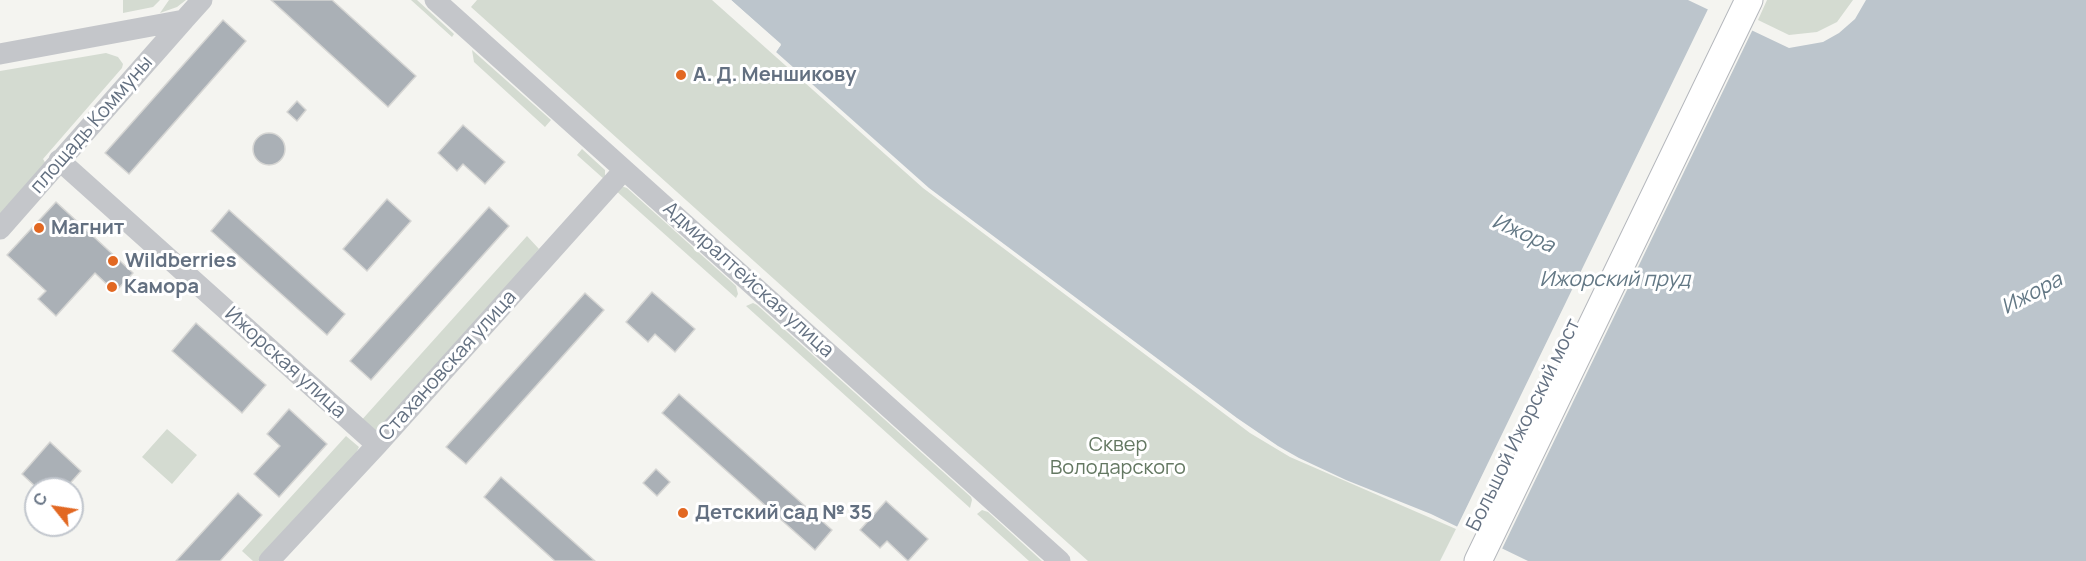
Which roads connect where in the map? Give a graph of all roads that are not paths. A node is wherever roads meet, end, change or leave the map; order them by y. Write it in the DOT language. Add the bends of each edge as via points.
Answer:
graph roads {
  1 [pos="202,0"];
  2 [pos="435,0"];
  3 [pos="1737,5"];
  4 [pos="184,20"];
  5 [pos="0,54"];
  6 [pos="59,160"];
  7 [pos="624,170"];
  8 [pos="0,230"];
  9 [pos="377,445"];
  10 [pos="1466,559"];
  11 [pos="269,561"];
  12 [pos="1060,561"];
  1 -- 4 [label="street, площадь Коммуны"];
  2 -- 7 [label="street, Адмиралтейская улица"];
  3 -- 10 [label="main road, Большой Ижорский мост"];
  4 -- 5 [label="street, площадь Коммуны"];
  4 -- 6 [label="street, площадь Коммуны"];
  6 -- 8 [label="street, площадь Коммуны"];
  6 -- 9 [label="street, Ижорская улица"];
  7 -- 9 [label="street, Стахановская улица"];
  7 -- 12 [label="street, Адмиралтейская улица"];
  9 -- 11 [label="street, Стахановская улица"];
}
